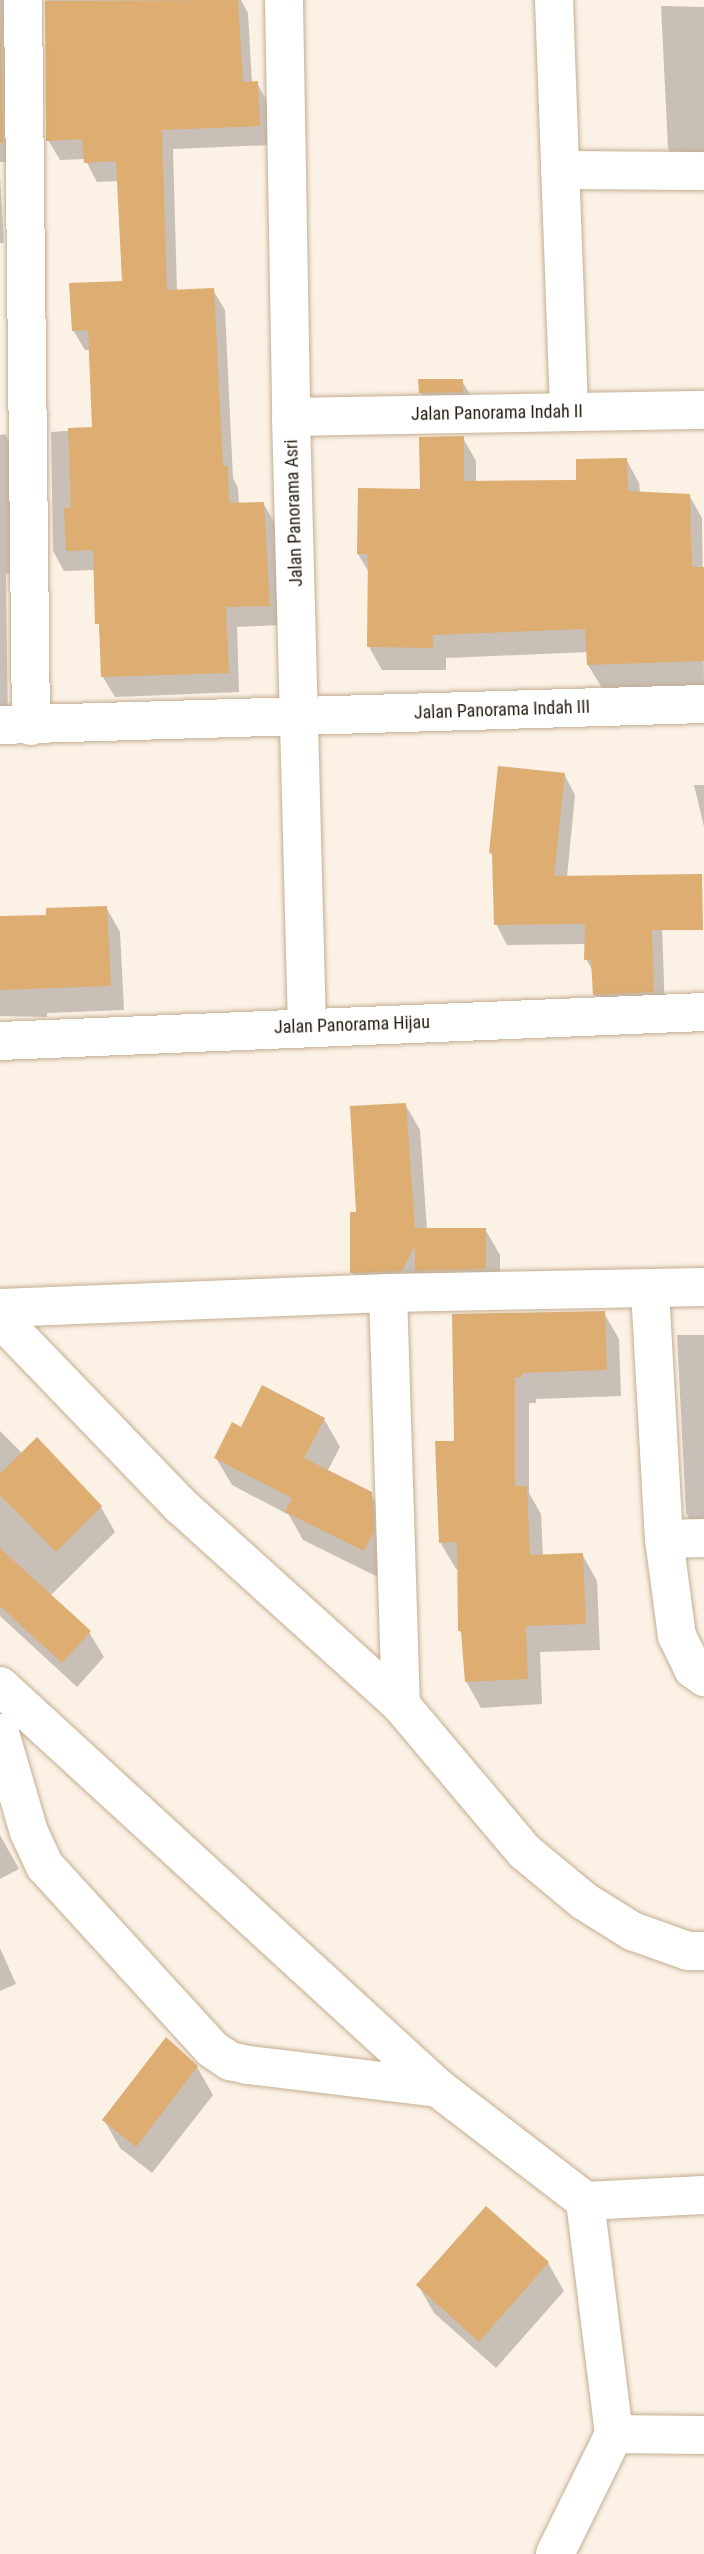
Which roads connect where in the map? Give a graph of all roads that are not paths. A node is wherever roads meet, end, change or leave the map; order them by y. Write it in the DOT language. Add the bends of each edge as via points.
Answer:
graph roads {
  1 [pos="23,0"];
  2 [pos="284,0"];
  3 [pos="554,0"];
  4 [pos="560,170"];
  5 [pos="704,171"];
  6 [pos="704,410"];
  7 [pos="569,412"];
  8 [pos="291,417"];
  9 [pos="704,704"];
  10 [pos="300,715"];
  11 [pos="15,726"];
  12 [pos="704,1012"];
  13 [pos="307,1026"];
  14 [pos="0,1041"];
  15 [pos="704,1287"];
  16 [pos="650,1290"];
  17 [pos="388,1293"];
  18 [pos="0,1308"];
  19 [pos="0,1318"];
  20 [pos="704,1538"];
  21 [pos="664,1539"];
  22 [pos="704,1677"];
  23 [pos="0,1686"];
  24 [pos="401,1705"];
  25 [pos="0,1733"];
  26 [pos="704,1951"];
  27 [pos="438,2088"];
  28 [pos="704,2195"];
  29 [pos="585,2201"];
  30 [pos="614,2434"];
  31 [pos="704,2435"];
  32 [pos="555,2554"];
  1 -- 11 [label="street"];
  2 -- 8 [label="street, Jalan Panorama Asri"];
  3 -- 4 [label="street"];
  4 -- 5 [label="street"];
  4 -- 7 [label="street"];
  6 -- 7 [label="street, Jalan Panorama Indah II"];
  7 -- 8 [label="street, Jalan Panorama Indah II"];
  8 -- 10 [label="street, Jalan Panorama Asri"];
  9 -- 10 [label="street, Jalan Panorama Indah III"];
  10 -- 11 [label="street, Jalan Panorama Indah III"];
  10 -- 13 [label="street, Jalan Panorama Asri"];
  12 -- 13 [label="street, Jalan Panorama Hijau"];
  13 -- 14 [label="street, Jalan Panorama Hijau"];
  15 -- 16 [label="street"];
  16 -- 17 [label="street"];
  16 -- 21 [label="street"];
  17 -- 18 [label="street"];
  17 -- 24 [label="street"];
  19 -- 24 [label="street" via="181,1506"];
  20 -- 21 [label="street"];
  21 -- 22 [label="street" via="677,1636 692,1669"];
  23 -- 27 [label="street"];
  24 -- 26 [label="street" via="525,1852 584,1901 632,1931 688,1951"];
  25 -- 27 [label="street" via="29,1832 45,1866 212,2049 230,2061 248,2065"];
  27 -- 29 [label="street"];
  28 -- 29 [label="street"];
  29 -- 30 [label="street"];
  30 -- 31 [label="street"];
  30 -- 32 [label="street"];
}
